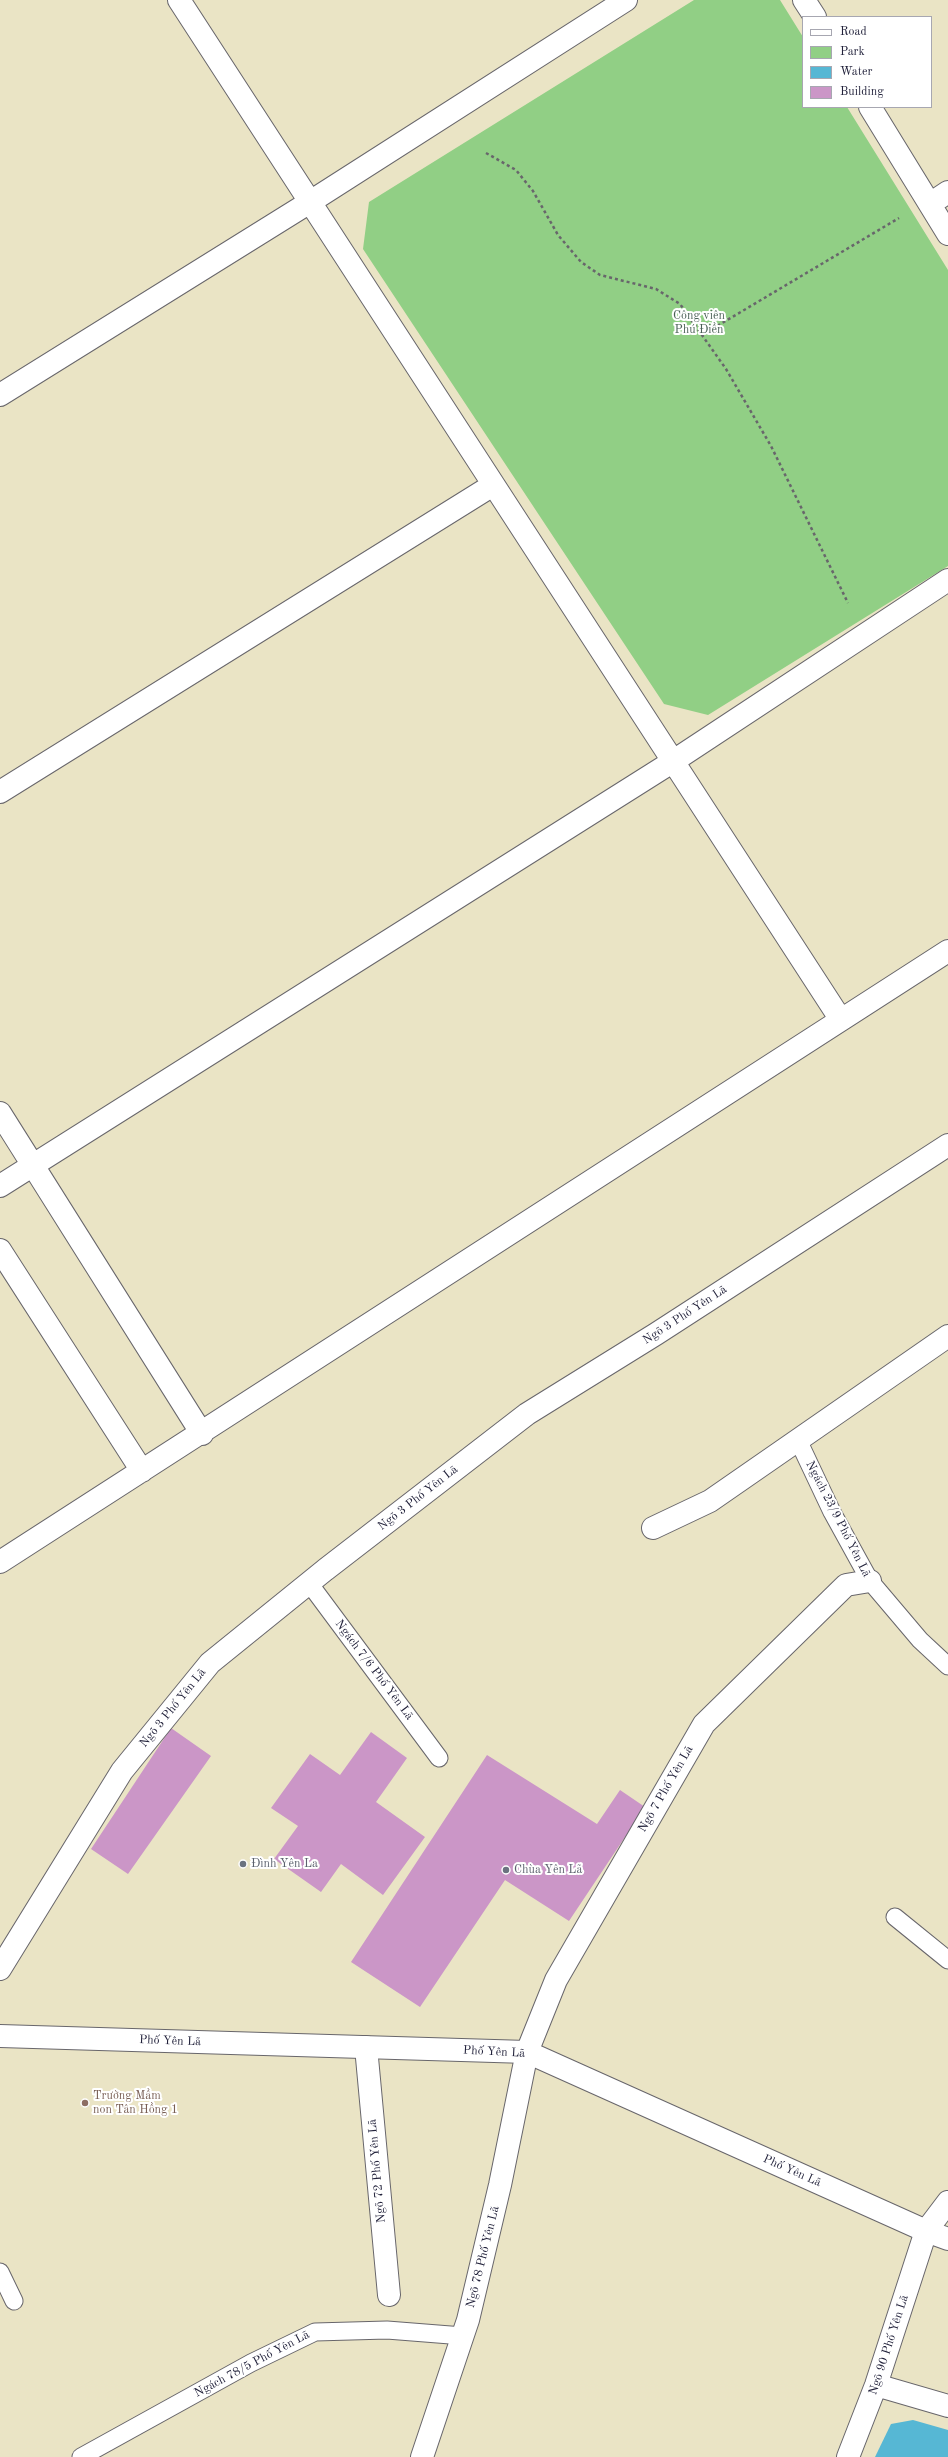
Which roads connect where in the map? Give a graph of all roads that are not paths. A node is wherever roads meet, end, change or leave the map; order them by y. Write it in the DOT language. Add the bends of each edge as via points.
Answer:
graph roads {
  1 [pos="179,0"];
  2 [pos="626,0"];
  3 [pos="804,0"];
  4 [pos="814,16"];
  5 [pos="871,108"];
  6 [pos="939,198"];
  7 [pos="310,202"];
  8 [pos="948,234"];
  9 [pos="0,395"];
  10 [pos="493,485"];
  11 [pos="948,580"];
  12 [pos="672,762"];
  13 [pos="0,792"];
  14 [pos="948,952"];
  15 [pos="841,1020"];
  16 [pos="0,1113"];
  17 [pos="948,1146"];
  18 [pos="33,1166"];
  19 [pos="0,1186"];
  20 [pos="0,1250"];
  21 [pos="948,1336"];
  22 [pos="202,1434"];
  23 [pos="798,1440"];
  24 [pos="142,1471"];
  25 [pos="653,1528"];
  26 [pos="0,1562"];
  27 [pos="870,1581"];
  28 [pos="309,1583"];
  29 [pos="948,1666"];
  30 [pos="439,1758"];
  31 [pos="895,1917"];
  32 [pos="948,1960"];
  33 [pos="0,1969"];
  34 [pos="0,2036"];
  35 [pos="366,2047"];
  36 [pos="527,2052"];
  37 [pos="948,2202"];
  38 [pos="926,2231"];
  39 [pos="948,2239"];
  40 [pos="0,2272"];
  41 [pos="389,2295"];
  42 [pos="14,2301"];
  43 [pos="463,2336"];
  44 [pos="876,2385"];
  45 [pos="948,2406"];
  46 [pos="81,2457"];
  47 [pos="422,2457"];
  48 [pos="848,2457"];
  1 -- 7 [label="street"];
  2 -- 7 [label="street"];
  3 -- 4 [label="street"];
  5 -- 6 [label="street"];
  6 -- 8 [label="street"];
  7 -- 9 [label="street"];
  7 -- 10 [label="street"];
  10 -- 12 [label="street"];
  10 -- 13 [label="street"];
  11 -- 12 [label="street"];
  12 -- 15 [label="street"];
  12 -- 18 [label="street"];
  14 -- 15 [label="street"];
  15 -- 22 [label="street"];
  16 -- 18 [label="street"];
  17 -- 28 [label="street, Ngõ 3 Phố Yên Lã" via="527,1414"];
  18 -- 19 [label="street"];
  18 -- 22 [label="street"];
  20 -- 24 [label="street"];
  21 -- 23 [label="street"];
  22 -- 24 [label="street"];
  23 -- 25 [label="street" via="710,1500"];
  23 -- 27 [label="lane, Ngách 23/9 Phố Yên Lã" via="832,1512"];
  24 -- 26 [label="street"];
  27 -- 29 [label="lane, Ngách 23/9 Phố Yên Lã" via="920,1640"];
  27 -- 36 [label="street, Ngõ 7 Phố Yên Lã" via="846,1585 704,1724 556,1980"];
  28 -- 30 [label="lane, Ngách 7/6 Phố Yên Lã"];
  28 -- 33 [label="street, Ngõ 3 Phố Yên Lã" via="210,1663 122,1771"];
  31 -- 32 [label="lane"];
  34 -- 35 [label="street, Phố Yên Lã"];
  35 -- 36 [label="street, Phố Yên Lã"];
  35 -- 41 [label="street, Ngõ 72 Phố Yên Lã"];
  36 -- 38 [label="street, Phố Yên Lã"];
  36 -- 43 [label="street, Ngõ 78 Phố Yên Lã" via="500,2185"];
  37 -- 38 [label="street, Ngõ 90 Phố Yên Lã"];
  38 -- 39 [label="street, Phố Yên Lã"];
  38 -- 44 [label="street, Ngõ 90 Phố Yên Lã"];
  40 -- 42 [label="lane"];
  43 -- 46 [label="lane, Ngách 78/5 Phố Yên Lã" via="388,2330 315,2332 252,2363"];
  43 -- 47 [label="street, Ngõ 78 Phố Yên Lã"];
  44 -- 45 [label="street"];
  44 -- 48 [label="street, Ngõ 90 Phố Yên Lã"];
}
